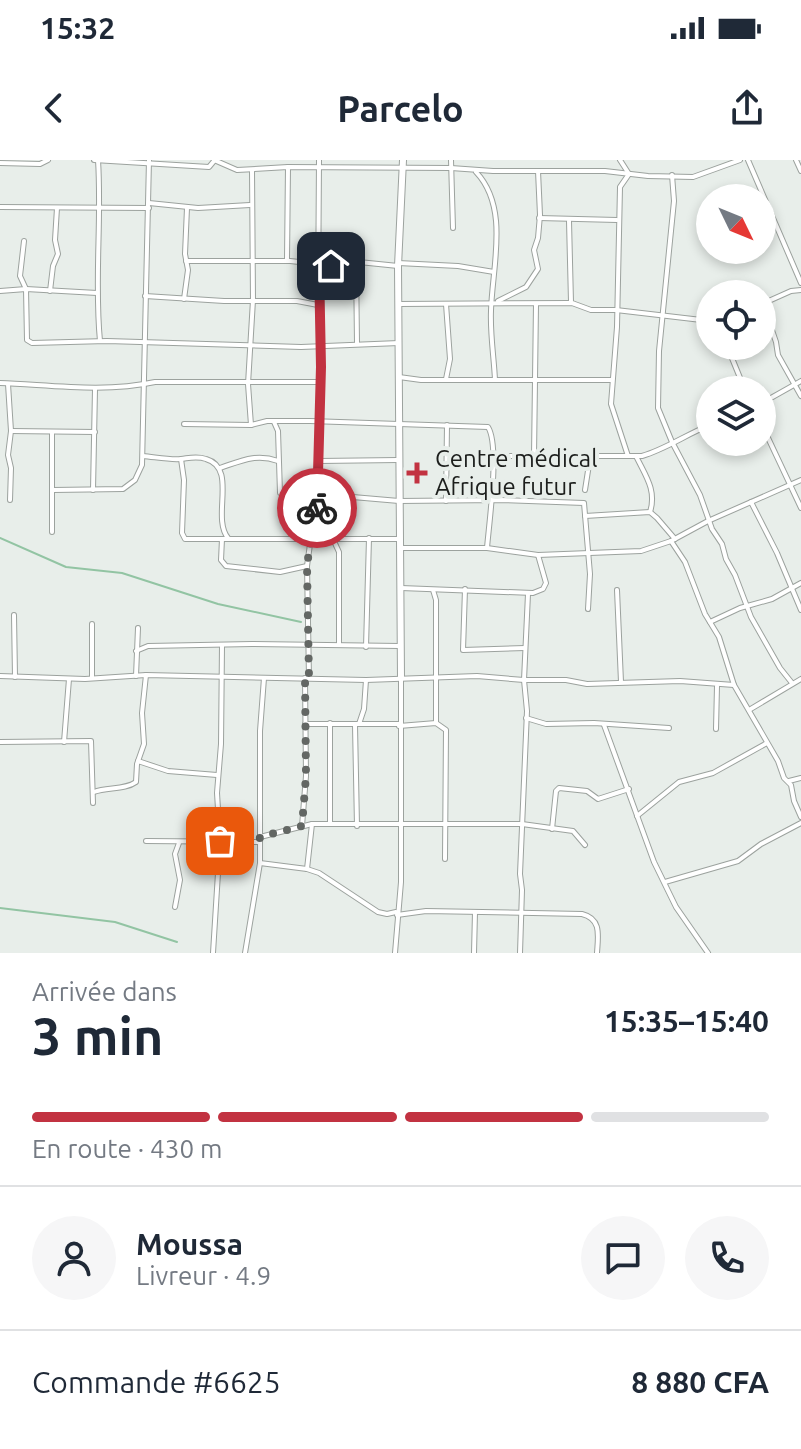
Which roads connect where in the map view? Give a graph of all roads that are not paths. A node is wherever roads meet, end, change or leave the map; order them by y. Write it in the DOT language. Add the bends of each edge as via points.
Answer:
graph roads {
  1 [pos="48,160"];
  2 [pos="97,160"];
  3 [pos="214,160"];
  4 [pos="319,160"];
  5 [pos="451,160"];
  6 [pos="620,160"];
  7 [pos="740,160"];
  8 [pos="748,160"];
  9 [pos="796,160"];
  10 [pos="252,161"];
  11 [pos="149,162"];
  12 [pos="0,163"];
  13 [pos="403,164"];
  14 [pos="288,167"];
  15 [pos="318,168"];
  16 [pos="451,168"];
  17 [pos="254,170"];
  18 [pos="474,170"];
  19 [pos="538,171"];
  20 [pos="801,171"];
  21 [pos="629,174"];
  22 [pos="672,175"];
  23 [pos="251,205"];
  24 [pos="149,206"];
  25 [pos="0,207"];
  26 [pos="57,208"];
  27 [pos="187,208"];
  28 [pos="101,210"];
  29 [pos="539,218"];
  30 [pos="618,220"];
  31 [pos="569,221"];
  32 [pos="453,228"];
  33 [pos="24,241"];
  34 [pos="186,261"];
  35 [pos="252,261"];
  36 [pos="287,261"];
  37 [pos="356,262"];
  38 [pos="319,265"];
  39 [pos="398,265"];
  40 [pos="494,272"];
  41 [pos="801,283"];
  42 [pos="26,289"];
  43 [pos="801,290"];
  44 [pos="0,291"];
  45 [pos="50,291"];
  46 [pos="97,293"];
  47 [pos="145,296"];
  48 [pos="776,298"];
  49 [pos="184,299"];
  50 [pos="253,300"];
  51 [pos="494,303"];
  52 [pos="572,303"];
  53 [pos="399,304"];
  54 [pos="446,304"];
  55 [pos="536,304"];
  56 [pos="318,305"];
  57 [pos="616,310"];
  58 [pos="663,316"];
  59 [pos="696,320"];
  60 [pos="100,341"];
  61 [pos="776,342"];
  62 [pos="143,343"];
  63 [pos="399,343"];
  64 [pos="250,344"];
  65 [pos="357,344"];
  66 [pos="320,345"];
  67 [pos="399,377"];
  68 [pos="446,379"];
  69 [pos="495,380"];
  70 [pos="612,380"];
  71 [pos="534,381"];
  72 [pos="320,382"];
  73 [pos="0,383"];
  74 [pos="798,383"];
  75 [pos="8,384"];
  76 [pos="143,384"];
  77 [pos="248,384"];
  78 [pos="95,389"];
  79 [pos="776,395"];
  80 [pos="801,396"];
  81 [pos="274,422"];
  82 [pos="320,423"];
  83 [pos="184,424"];
  84 [pos="399,424"];
  85 [pos="251,425"];
  86 [pos="447,425"];
  87 [pos="11,431"];
  88 [pos="696,431"];
  89 [pos="95,432"];
  90 [pos="52,433"];
  91 [pos="672,442"];
  92 [pos="776,453"];
  93 [pos="0,455"];
  94 [pos="8,455"];
  95 [pos="143,456"];
  96 [pos="492,456"];
  97 [pos="534,456"];
  98 [pos="628,456"];
  99 [pos="636,456"];
  100 [pos="590,458"];
  101 [pos="181,459"];
  102 [pos="398,460"];
  103 [pos="278,461"];
  104 [pos="319,461"];
  105 [pos="220,468"];
  106 [pos="801,480"];
  107 [pos="792,484"];
  108 [pos="53,490"];
  109 [pos="93,490"];
  110 [pos="585,490"];
  111 [pos="318,494"];
  112 [pos="10,500"];
  113 [pos="492,500"];
  114 [pos="399,501"];
  115 [pos="446,501"];
  116 [pos="751,502"];
  117 [pos="801,508"];
  118 [pos="317,512"];
  119 [pos="650,512"];
  120 [pos="585,516"];
  121 [pos="708,521"];
  122 [pos="52,532"];
  123 [pos="311,537"];
  124 [pos="317,537"];
  125 [pos="332,537"];
  126 [pos="369,538"];
  127 [pos="225,539"];
  128 [pos="400,539"];
  129 [pos="673,540"];
  130 [pos="401,548"];
  131 [pos="487,548"];
  132 [pos="588,553"];
  133 [pos="538,555"];
  134 [pos="307,566"];
  135 [pos="801,583"];
  136 [pos="401,588"];
  137 [pos="791,588"];
  138 [pos="432,589"];
  139 [pos="465,589"];
  140 [pos="617,590"];
  141 [pos="528,594"];
  142 [pos="747,606"];
  143 [pos="588,609"];
  144 [pos="801,610"];
  145 [pos="14,615"];
  146 [pos="710,622"];
  147 [pos="92,624"];
  148 [pos="138,628"];
  149 [pos="339,644"];
  150 [pos="222,645"];
  151 [pos="309,645"];
  152 [pos="401,646"];
  153 [pos="366,647"];
  154 [pos="525,648"];
  155 [pos="136,651"];
  156 [pos="146,675"];
  157 [pos="0,676"];
  158 [pos="136,676"];
  159 [pos="15,677"];
  160 [pos="221,677"];
  161 [pos="92,678"];
  162 [pos="264,678"];
  163 [pos="307,678"];
  164 [pos="401,678"];
  165 [pos="69,679"];
  166 [pos="435,679"];
  167 [pos="801,679"];
  168 [pos="366,680"];
  169 [pos="524,680"];
  170 [pos="621,682"];
  171 [pos="792,683"];
  172 [pos="734,685"];
  173 [pos="717,686"];
  174 [pos="749,710"];
  175 [pos="526,718"];
  176 [pos="330,723"];
  177 [pos="436,723"];
  178 [pos="305,724"];
  179 [pos="357,725"];
  180 [pos="399,725"];
  181 [pos="604,725"];
  182 [pos="669,728"];
  183 [pos="716,729"];
  184 [pos="0,742"];
  185 [pos="64,742"];
  186 [pos="767,743"];
  187 [pos="138,761"];
  188 [pos="218,775"];
  189 [pos="801,778"];
  190 [pos="789,781"];
  191 [pos="629,789"];
  192 [pos="94,792"];
  193 [pos="93,803"];
  194 [pos="637,816"];
  195 [pos="801,817"];
  196 [pos="801,823"];
  197 [pos="312,824"];
  198 [pos="330,824"];
  199 [pos="445,824"];
  200 [pos="522,824"];
  201 [pos="302,826"];
  202 [pos="357,826"];
  203 [pos="401,826"];
  204 [pos="552,829"];
  205 [pos="260,839"];
  206 [pos="146,841"];
  207 [pos="220,841"];
  208 [pos="179,843"];
  209 [pos="585,845"];
  210 [pos="445,859"];
  211 [pos="260,863"];
  212 [pos="307,869"];
  213 [pos="665,882"];
  214 [pos="175,907"];
  215 [pos="475,912"];
  216 [pos="397,913"];
  217 [pos="521,913"];
  218 [pos="213,953"];
  219 [pos="245,953"];
  220 [pos="395,953"];
  221 [pos="474,953"];
  222 [pos="520,953"];
  223 [pos="597,953"];
  224 [pos="708,953"];
  1 -- 12 [label="street"];
  2 -- 11 [label="street"];
  2 -- 28 [label="street"];
  3 -- 11 [label="street" via="209,167"];
  3 -- 17 [label="street" via="234,170"];
  4 -- 15 [label="street"];
  5 -- 16 [label="street"];
  6 -- 21 [label="street"];
  7 -- 22 [label="street" via="693,177"];
  8 -- 41 [label="street"];
  9 -- 20 [label="street"];
  10 -- 17 [label="street"];
  11 -- 24 [label="street"];
  13 -- 15 [label="street"];
  13 -- 16 [label="street"];
  13 -- 39 [label="street"];
  14 -- 15 [label="street"];
  14 -- 17 [label="street"];
  14 -- 36 [label="street"];
  15 -- 38 [label="street"];
  16 -- 18 [label="street"];
  16 -- 32 [label="street"];
  17 -- 23 [label="street"];
  18 -- 19 [label="street"];
  18 -- 40 [label="street" via="495,208"];
  19 -- 21 [label="street"];
  19 -- 29 [label="street"];
  21 -- 22 [label="street"];
  21 -- 30 [label="street" via="620,187"];
  22 -- 58 [label="street"];
  23 -- 27 [label="street"];
  23 -- 35 [label="street"];
  24 -- 27 [label="street"];
  24 -- 28 [label="street"];
  24 -- 47 [label="street"];
  25 -- 26 [label="street"];
  26 -- 28 [label="street"];
  26 -- 45 [label="street" via="58,254"];
  27 -- 34 [label="street"];
  28 -- 46 [label="street"];
  29 -- 31 [label="street"];
  29 -- 51 [label="street" via="537,274 526,287"];
  30 -- 31 [label="street"];
  30 -- 57 [label="street"];
  31 -- 52 [label="street"];
  33 -- 42 [label="street" via="20,276"];
  34 -- 35 [label="street"];
  34 -- 49 [label="street"];
  35 -- 36 [label="street"];
  35 -- 50 [label="street"];
  36 -- 38 [label="street"];
  37 -- 38 [label="street"];
  37 -- 39 [label="street"];
  37 -- 65 [label="street"];
  38 -- 56 [label="street"];
  39 -- 40 [label="street"];
  39 -- 53 [label="street"];
  40 -- 51 [label="street"];
  42 -- 44 [label="street"];
  42 -- 45 [label="street"];
  42 -- 60 [label="street" via="28,342"];
  43 -- 48 [label="street"];
  45 -- 46 [label="street"];
  46 -- 60 [label="street"];
  47 -- 49 [label="street"];
  47 -- 62 [label="street"];
  49 -- 50 [label="street"];
  50 -- 56 [label="street"];
  50 -- 64 [label="street"];
  51 -- 54 [label="street"];
  51 -- 55 [label="street"];
  51 -- 69 [label="street"];
  52 -- 55 [label="street"];
  52 -- 57 [label="street"];
  53 -- 54 [label="street"];
  53 -- 63 [label="street"];
  54 -- 68 [label="street"];
  55 -- 71 [label="street"];
  56 -- 66 [label="street"];
  57 -- 58 [label="street"];
  57 -- 70 [label="street"];
  58 -- 59 [label="street"];
  58 -- 91 [label="street" via="657,402"];
  60 -- 62 [label="street"];
  61 -- 74 [label="street" via="778,355"];
  62 -- 64 [label="street"];
  62 -- 76 [label="street"];
  63 -- 65 [label="street"];
  63 -- 67 [label="street"];
  64 -- 66 [label="street"];
  64 -- 77 [label="street"];
  65 -- 66 [label="street"];
  66 -- 72 [label="street"];
  67 -- 68 [label="street"];
  67 -- 84 [label="street"];
  68 -- 69 [label="street"];
  69 -- 71 [label="street"];
  70 -- 71 [label="street"];
  70 -- 98 [label="street" via="611,408"];
  71 -- 97 [label="street"];
  72 -- 77 [label="street"];
  72 -- 82 [label="street"];
  73 -- 75 [label="street"];
  74 -- 79 [label="street"];
  74 -- 80 [label="street"];
  75 -- 78 [label="street"];
  75 -- 87 [label="street"];
  76 -- 77 [label="street"];
  76 -- 78 [label="street"];
  76 -- 95 [label="street"];
  77 -- 85 [label="street"];
  78 -- 89 [label="street"];
  81 -- 82 [label="street"];
  81 -- 85 [label="street"];
  81 -- 103 [label="street"];
  82 -- 84 [label="street"];
  82 -- 104 [label="street"];
  83 -- 85 [label="street"];
  84 -- 86 [label="street"];
  84 -- 102 [label="street"];
  86 -- 96 [label="street" via="488,427"];
  86 -- 115 [label="street"];
  87 -- 90 [label="street"];
  87 -- 94 [label="street"];
  88 -- 91 [label="street"];
  89 -- 90 [label="street"];
  89 -- 109 [label="street"];
  90 -- 108 [label="street"];
  91 -- 99 [label="street"];
  91 -- 121 [label="street"];
  92 -- 107 [label="street"];
  93 -- 94 [label="street"];
  94 -- 112 [label="street"];
  95 -- 101 [label="street"];
  95 -- 109 [label="street" via="131,485"];
  96 -- 97 [label="street"];
  96 -- 113 [label="street"];
  97 -- 100 [label="street"];
  98 -- 99 [label="street"];
  98 -- 100 [label="street"];
  99 -- 119 [label="street" via="652,489"];
  100 -- 110 [label="street"];
  101 -- 105 [label="street" via="205,458"];
  101 -- 127 [label="street" via="182,536"];
  102 -- 104 [label="street"];
  102 -- 114 [label="street"];
  103 -- 105 [label="street" via="248,458"];
  103 -- 118 [label="street" via="281,494 308,498"];
  104 -- 111 [label="street"];
  105 -- 127 [label="street"];
  106 -- 107 [label="street"];
  107 -- 116 [label="street"];
  107 -- 117 [label="street"];
  108 -- 109 [label="street"];
  108 -- 122 [label="street"];
  111 -- 114 [label="street"];
  111 -- 118 [label="street"];
  113 -- 115 [label="street"];
  113 -- 120 [label="street" via="573,501 584,503"];
  113 -- 131 [label="street"];
  114 -- 115 [label="street"];
  114 -- 128 [label="street"];
  116 -- 121 [label="street"];
  116 -- 137 [label="street"];
  118 -- 124 [label="street"];
  119 -- 120 [label="street"];
  119 -- 129 [label="street"];
  120 -- 132 [label="street"];
  121 -- 129 [label="street"];
  121 -- 142 [label="street"];
  123 -- 124 [label="street"];
  123 -- 127 [label="street"];
  123 -- 134 [label="street"];
  124 -- 125 [label="street"];
  125 -- 126 [label="street"];
  125 -- 149 [label="street" via="339,552"];
  126 -- 128 [label="street"];
  126 -- 153 [label="street"];
  127 -- 134 [label="street" via="221,560 226,566 280,572"];
  128 -- 130 [label="street"];
  129 -- 132 [label="street" via="641,551"];
  129 -- 146 [label="street"];
  130 -- 131 [label="street"];
  130 -- 136 [label="street"];
  131 -- 133 [label="street"];
  132 -- 133 [label="street"];
  132 -- 143 [label="street"];
  133 -- 141 [label="street" via="546,583"];
  134 -- 151 [label="street"];
  135 -- 137 [label="street"];
  136 -- 138 [label="street"];
  136 -- 152 [label="street"];
  137 -- 142 [label="street"];
  137 -- 144 [label="street"];
  138 -- 139 [label="street"];
  138 -- 166 [label="street"];
  139 -- 141 [label="street"];
  139 -- 154 [label="street" via="463,650"];
  140 -- 170 [label="street"];
  141 -- 154 [label="street"];
  142 -- 146 [label="street"];
  142 -- 171 [label="street"];
  145 -- 159 [label="street"];
  146 -- 172 [label="street"];
  147 -- 161 [label="street"];
  148 -- 155 [label="street"];
  149 -- 151 [label="street"];
  149 -- 153 [label="street"];
  150 -- 151 [label="street"];
  150 -- 155 [label="street" via="148,646"];
  150 -- 160 [label="street"];
  151 -- 163 [label="street"];
  152 -- 153 [label="street"];
  152 -- 164 [label="street"];
  154 -- 169 [label="street"];
  155 -- 158 [label="street"];
  156 -- 158 [label="street"];
  156 -- 160 [label="street"];
  156 -- 187 [label="street" via="144,744"];
  157 -- 159 [label="street"];
  158 -- 161 [label="street"];
  159 -- 165 [label="street"];
  160 -- 162 [label="street"];
  160 -- 188 [label="street"];
  161 -- 165 [label="street"];
  162 -- 163 [label="street"];
  162 -- 205 [label="street"];
  163 -- 168 [label="street"];
  163 -- 178 [label="street"];
  164 -- 166 [label="street"];
  164 -- 168 [label="street"];
  164 -- 180 [label="street"];
  165 -- 185 [label="street"];
  166 -- 169 [label="street"];
  166 -- 177 [label="street"];
  167 -- 171 [label="street"];
  168 -- 179 [label="street"];
  169 -- 170 [label="street"];
  169 -- 175 [label="street"];
  170 -- 173 [label="street"];
  171 -- 174 [label="street"];
  172 -- 173 [label="street"];
  172 -- 174 [label="street"];
  173 -- 183 [label="street"];
  174 -- 186 [label="street"];
  175 -- 181 [label="street" via="546,724"];
  175 -- 200 [label="street"];
  176 -- 178 [label="street"];
  176 -- 179 [label="street"];
  176 -- 198 [label="street"];
  177 -- 180 [label="street"];
  177 -- 199 [label="street" via="447,735"];
  178 -- 201 [label="street"];
  179 -- 180 [label="street"];
  179 -- 202 [label="street"];
  180 -- 203 [label="street"];
  181 -- 182 [label="street"];
  181 -- 191 [label="street"];
  184 -- 185 [label="street"];
  185 -- 192 [label="street" via="92,742"];
  186 -- 190 [label="street"];
  186 -- 194 [label="street" via="713,773 679,782"];
  187 -- 188 [label="street" via="168,771"];
  187 -- 192 [label="street" via="133,785"];
  188 -- 207 [label="street"];
  189 -- 190 [label="street"];
  190 -- 195 [label="street"];
  191 -- 194 [label="street"];
  191 -- 204 [label="street" via="598,799 587,791 559,788"];
  192 -- 193 [label="street"];
  194 -- 213 [label="street"];
  196 -- 213 [label="street" via="738,861"];
  197 -- 198 [label="street"];
  197 -- 201 [label="street"];
  197 -- 212 [label="street"];
  198 -- 202 [label="street"];
  199 -- 200 [label="street"];
  199 -- 203 [label="street"];
  199 -- 210 [label="street"];
  200 -- 204 [label="street"];
  200 -- 217 [label="street"];
  201 -- 205 [label="street"];
  202 -- 203 [label="street"];
  203 -- 216 [label="street"];
  204 -- 209 [label="street" via="573,831"];
  205 -- 207 [label="street"];
  205 -- 211 [label="street"];
  206 -- 208 [label="street"];
  207 -- 208 [label="street"];
  207 -- 218 [label="street"];
  208 -- 214 [label="street"];
  211 -- 212 [label="street"];
  211 -- 219 [label="street"];
  212 -- 216 [label="street" via="378,912"];
  213 -- 224 [label="street"];
  215 -- 216 [label="street"];
  215 -- 217 [label="street"];
  215 -- 221 [label="street"];
  216 -- 220 [label="street"];
  217 -- 222 [label="street"];
  217 -- 223 [label="street" via="591,916 597,927"];
}
